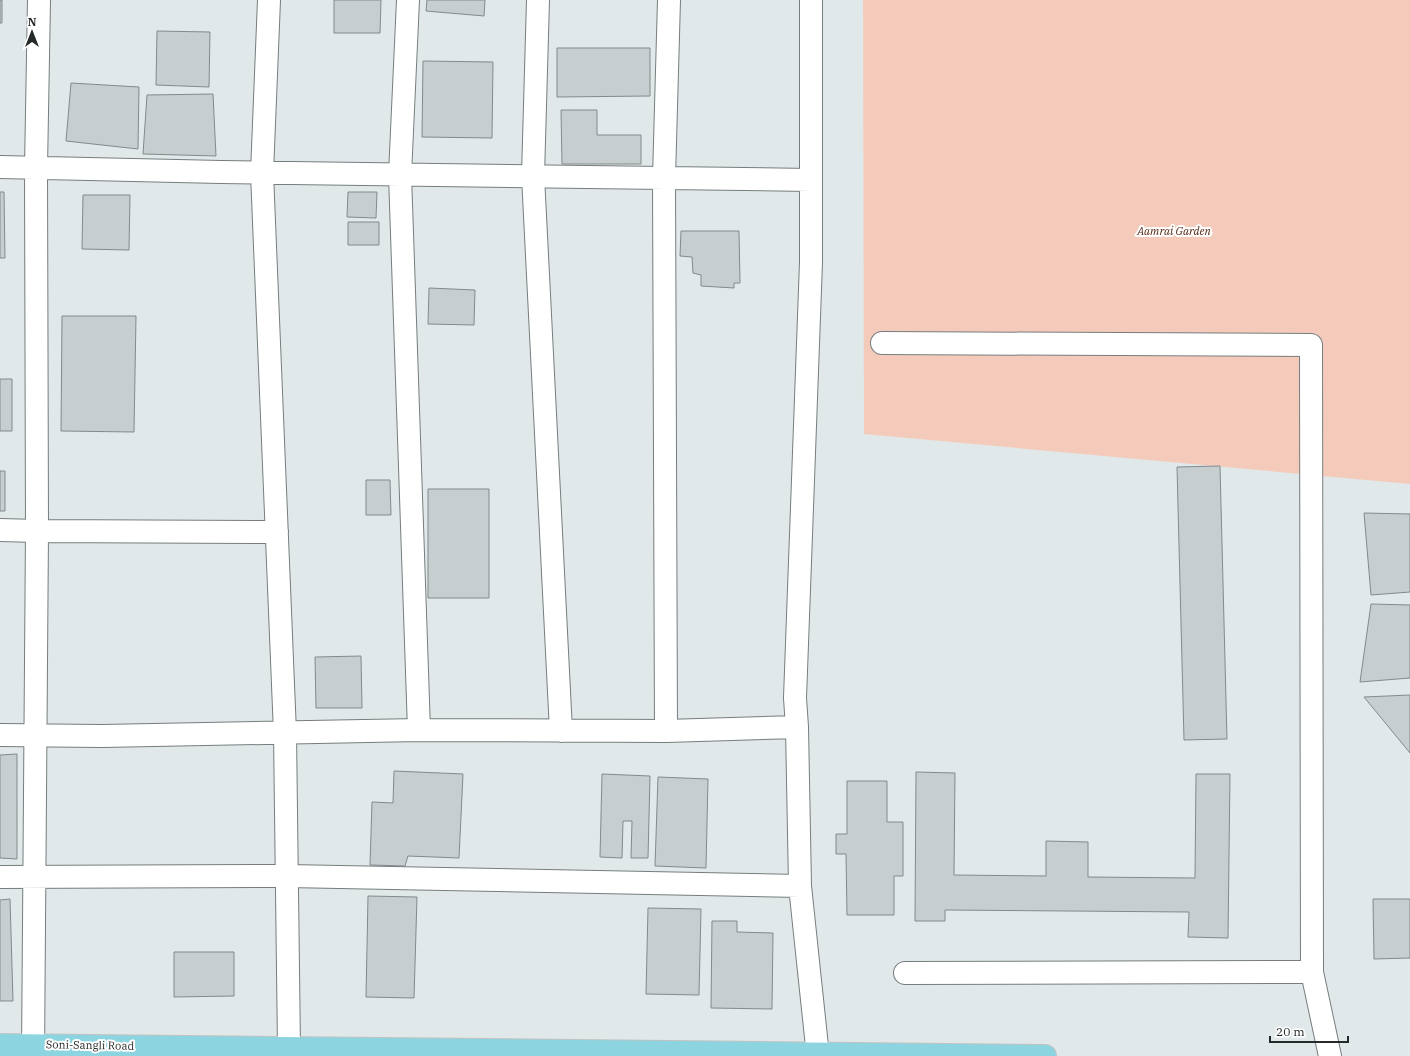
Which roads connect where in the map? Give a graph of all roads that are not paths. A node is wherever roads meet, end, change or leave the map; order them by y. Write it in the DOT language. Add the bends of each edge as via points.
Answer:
graph roads {
  1 [pos="39,0"];
  2 [pos="269,0"];
  3 [pos="408,0"];
  4 [pos="538,0"];
  5 [pos="669,0"];
  6 [pos="811,0"];
  7 [pos="0,167"];
  8 [pos="36,168"];
  9 [pos="262,173"];
  10 [pos="400,175"];
  11 [pos="533,176"];
  12 [pos="664,178"];
  13 [pos="811,180"];
  14 [pos="882,343"];
  15 [pos="0,530"];
  16 [pos="37,531"];
  17 [pos="277,532"];
  18 [pos="797,727"];
  19 [pos="419,730"];
  20 [pos="561,731"];
  21 [pos="666,731"];
  22 [pos="285,733"];
  23 [pos="0,735"];
  24 [pos="35,735"];
  25 [pos="287,876"];
  26 [pos="0,877"];
  27 [pos="34,877"];
  28 [pos="800,886"];
  29 [pos="1312,972"];
  30 [pos="905,973"];
  31 [pos="0,1045"];
  32 [pos="289,1048"];
  33 [pos="33,1050"];
  34 [pos="818,1055"];
  35 [pos="1045,1056"];
  36 [pos="1330,1056"];
  1 -- 8 [label="street"];
  2 -- 9 [label="street"];
  3 -- 10 [label="street"];
  4 -- 11 [label="street"];
  5 -- 12 [label="street"];
  6 -- 13 [label="street"];
  7 -- 8 [label="street"];
  8 -- 9 [label="street"];
  8 -- 16 [label="street"];
  9 -- 10 [label="street"];
  9 -- 17 [label="street"];
  10 -- 11 [label="street"];
  10 -- 19 [label="street"];
  11 -- 12 [label="street"];
  11 -- 20 [label="street"];
  12 -- 13 [label="street"];
  12 -- 21 [label="street"];
  13 -- 18 [label="street" via="811,262 795,698"];
  14 -- 29 [label="street" via="1311,345"];
  15 -- 16 [label="street"];
  16 -- 17 [label="street"];
  16 -- 24 [label="street"];
  17 -- 22 [label="street"];
  18 -- 21 [label="street"];
  18 -- 28 [label="street"];
  19 -- 20 [label="street"];
  19 -- 22 [label="street"];
  20 -- 21 [label="street"];
  22 -- 24 [label="street"];
  22 -- 25 [label="street"];
  23 -- 24 [label="street"];
  24 -- 27 [label="street"];
  25 -- 27 [label="street"];
  25 -- 28 [label="street"];
  25 -- 32 [label="street"];
  26 -- 27 [label="street"];
  27 -- 33 [label="street"];
  28 -- 34 [label="street"];
  29 -- 30 [label="street"];
  29 -- 36 [label="street"];
  31 -- 33 [label="main road, Soni-Sangli Road"];
  32 -- 33 [label="main road, Soni-Sangli Road"];
  32 -- 34 [label="main road, Soni-Sangli Road"];
  34 -- 35 [label="main road, Soni-Sangli Road"];
}
